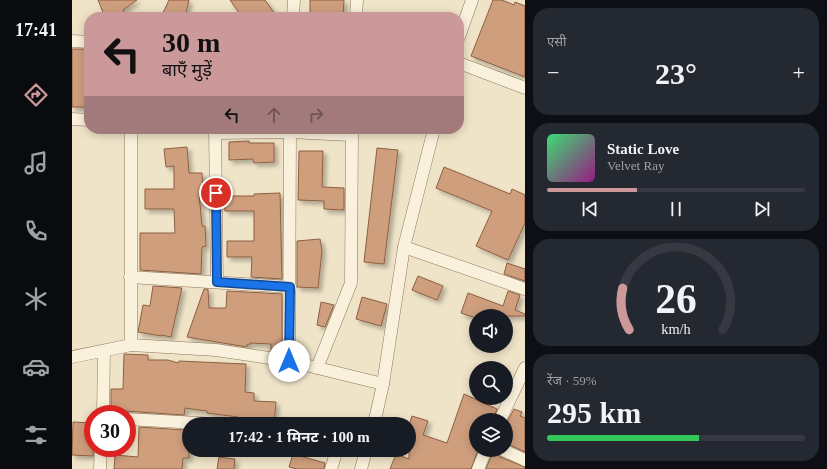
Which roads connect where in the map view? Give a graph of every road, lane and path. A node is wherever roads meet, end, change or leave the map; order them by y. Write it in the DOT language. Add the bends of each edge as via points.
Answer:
graph roads {
  1 [pos="294,0"];
  2 [pos="357,0"];
  3 [pos="472,0"];
  4 [pos="293,12"];
  5 [pos="356,12"];
  6 [pos="464,23"];
  7 [pos="72,41"];
  8 [pos="84,42"];
  9 [pos="464,65"];
  10 [pos="525,88"];
  11 [pos="72,119"];
  12 [pos="84,120"];
  13 [pos="131,134"];
  14 [pos="215,134"];
  15 [pos="290,134"];
  16 [pos="351,134"];
  17 [pos="433,134"];
  18 [pos="404,247"];
  19 [pos="130,277"];
  20 [pos="217,282"];
  21 [pos="290,287"];
  22 [pos="525,289"];
  23 [pos="131,345"];
  24 [pos="104,351"];
  25 [pos="72,357"];
  26 [pos="289,361"];
  27 [pos="317,368"];
  28 [pos="525,368"];
  29 [pos="383,384"];
  30 [pos="520,390"];
  31 [pos="103,405"];
  32 [pos="505,413"];
  33 [pos="376,417"];
  34 [pos="136,420"];
  35 [pos="182,422"];
  36 [pos="513,455"];
  37 [pos="101,457"];
  38 [pos="334,457"];
  39 [pos="365,457"];
  40 [pos="483,457"];
  41 [pos="525,460"];
  42 [pos="364,468"];
  43 [pos="100,469"];
  44 [pos="331,469"];
  45 [pos="478,469"];
  1 -- 4 [label="street"];
  2 -- 5 [label="street"];
  3 -- 6 [label="street"];
  7 -- 8 [label="street"];
  9 -- 10 [label="street"];
  11 -- 12 [label="street"];
  13 -- 19 [label="street"];
  14 -- 20 [label="street"];
  15 -- 21 [label="street"];
  16 -- 27 [label="street" via="351,283"];
  17 -- 18 [label="street"];
  18 -- 22 [label="street"];
  18 -- 29 [label="street"];
  19 -- 20 [label="street"];
  19 -- 23 [label="street"];
  20 -- 21 [label="street"];
  21 -- 26 [label="street"];
  23 -- 24 [label="street"];
  23 -- 26 [label="street" via="216,350"];
  24 -- 25 [label="street"];
  24 -- 31 [label="street"];
  26 -- 27 [label="street"];
  27 -- 29 [label="street"];
  28 -- 30 [label="street"];
  29 -- 33 [label="street"];
  30 -- 32 [label="street"];
  34 -- 35 [label="street"];
  36 -- 41 [label="street"];
  37 -- 43 [label="street"];
  38 -- 44 [label="street"];
  39 -- 42 [label="street"];
  40 -- 45 [label="street"];
}
